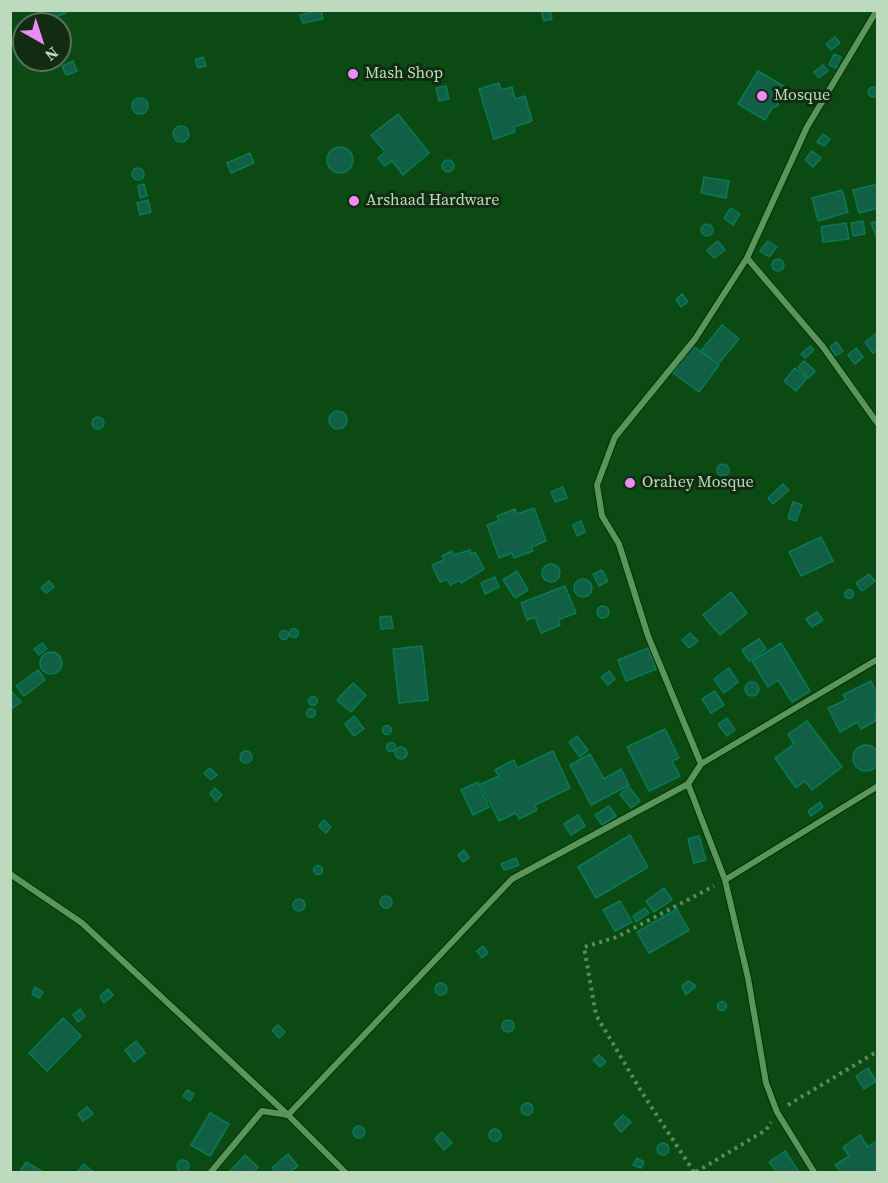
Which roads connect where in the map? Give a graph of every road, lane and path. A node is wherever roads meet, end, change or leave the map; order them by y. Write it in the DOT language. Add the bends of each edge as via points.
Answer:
graph roads {
  1 [pos="876,15"];
  2 [pos="747,258"];
  3 [pos="878,424"];
  4 [pos="878,659"];
  5 [pos="701,764"];
  6 [pos="688,784"];
  7 [pos="878,786"];
  8 [pos="10,874"];
  9 [pos="725,880"];
  10 [pos="288,1115"];
  11 [pos="211,1173"];
  12 [pos="345,1173"];
  13 [pos="694,1173"];
  14 [pos="814,1173"];
  1 -- 2 [label="street" via="807,127"];
  2 -- 3 [label="street" via="823,347"];
  2 -- 5 [label="street" via="695,339 615,438 597,485 602,516 619,544 648,636"];
  4 -- 5 [label="street"];
  5 -- 6 [label="street"];
  6 -- 9 [label="street"];
  6 -- 10 [label="street" via="512,879"];
  7 -- 9 [label="street"];
  8 -- 10 [label="street" via="82,923"];
  9 -- 13 [label="path" via="617,936 584,947 596,1015"];
  9 -- 14 [label="street" via="748,978 766,1083 777,1112"];
  10 -- 11 [label="street" via="262,1111"];
  10 -- 12 [label="street"];
}
